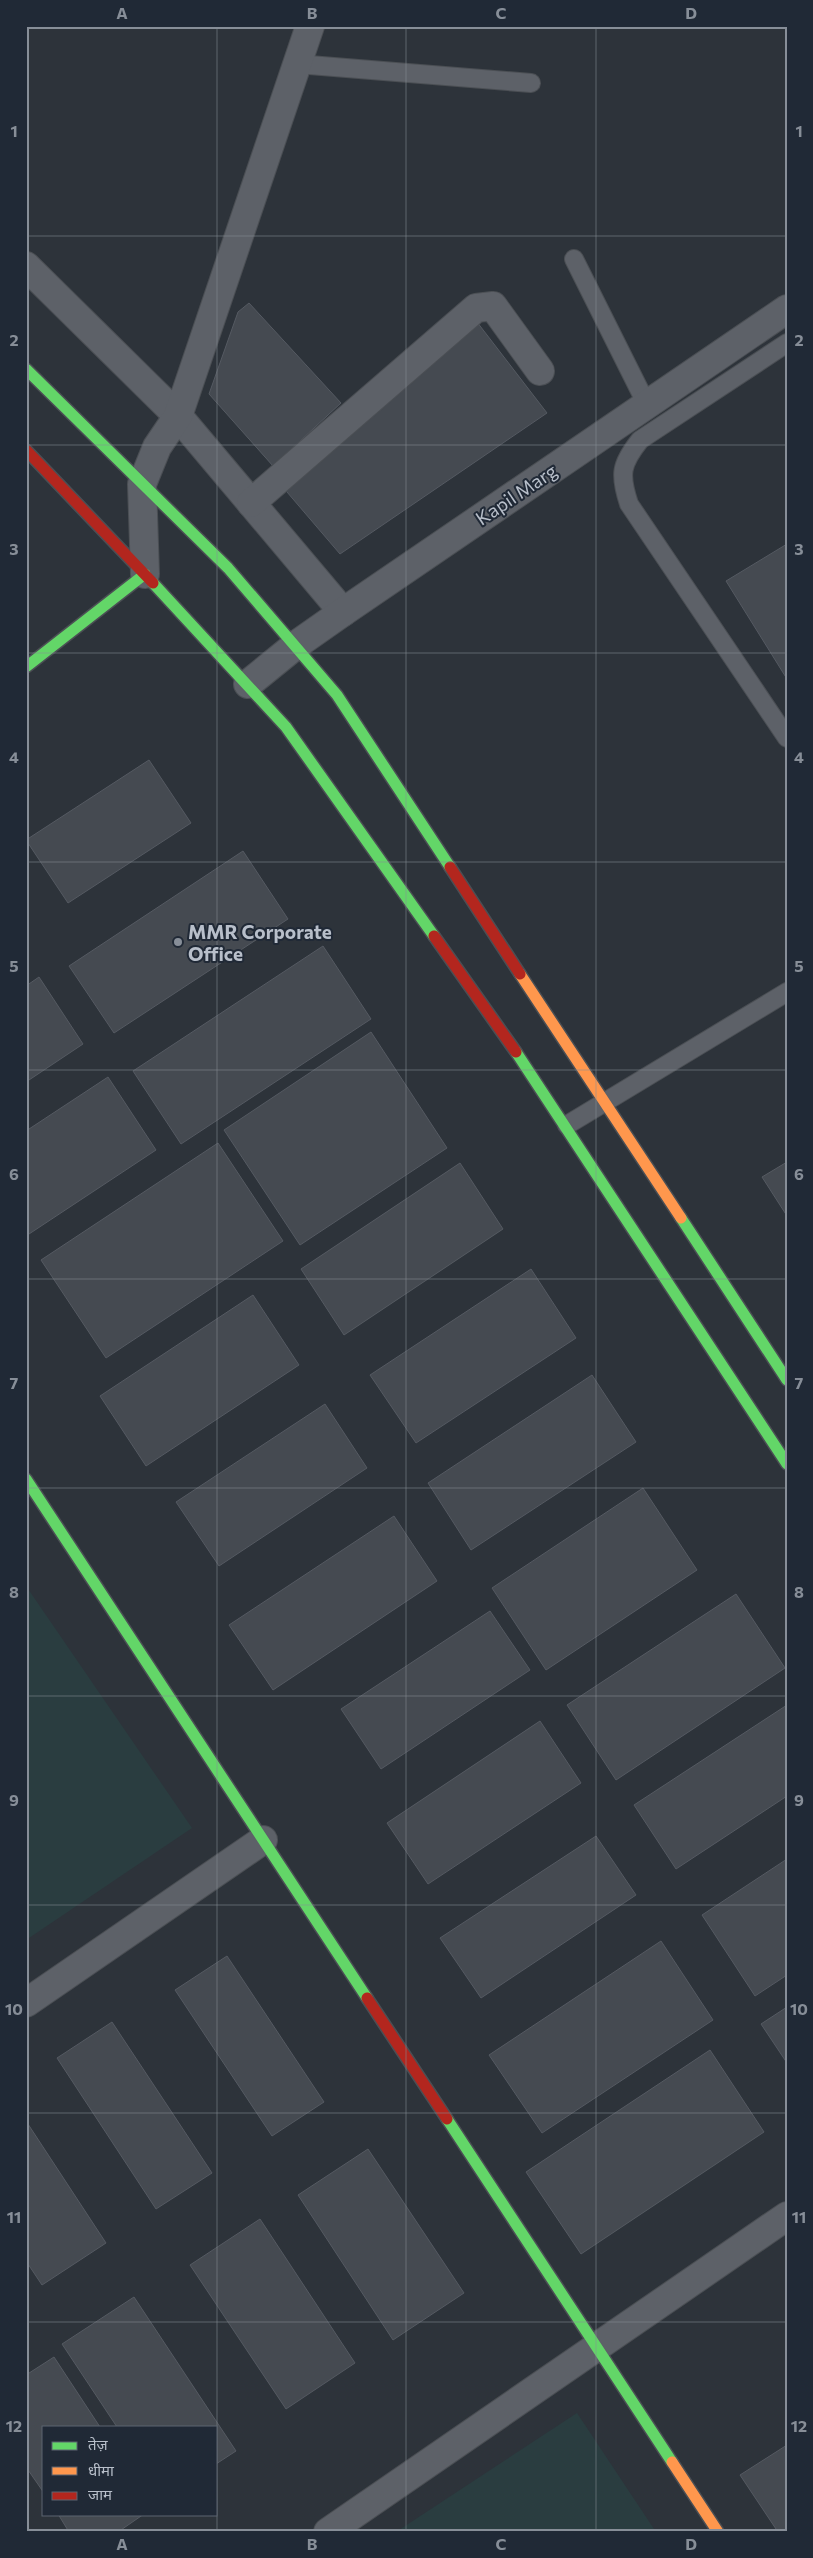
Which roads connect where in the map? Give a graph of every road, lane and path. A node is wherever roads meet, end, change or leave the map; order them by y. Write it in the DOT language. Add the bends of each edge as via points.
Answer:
graph roads {
  1 [pos="310,26"];
  2 [pos="297,64"];
  3 [pos="531,83"];
  4 [pos="574,259"];
  5 [pos="26,266"];
  6 [pos="787,310"];
  7 [pos="787,343"];
  8 [pos="26,368"];
  9 [pos="540,371"];
  10 [pos="646,405"];
  11 [pos="178,416"];
  12 [pos="26,450"];
  13 [pos="142,484"];
  14 [pos="251,503"];
  15 [pos="145,574"];
  16 [pos="343,612"];
  17 [pos="296,644"];
  18 [pos="26,667"];
  19 [pos="248,684"];
  20 [pos="787,738"];
  21 [pos="787,992"];
  22 [pos="606,1102"];
  23 [pos="567,1125"];
  24 [pos="787,1380"];
  25 [pos="787,1464"];
  26 [pos="26,1479"];
  27 [pos="263,1840"];
  28 [pos="26,2003"];
  29 [pos="787,2216"];
  30 [pos="596,2348"];
  31 [pos="328,2532"];
  32 [pos="718,2532"];
  1 -- 2 [label="street"];
  2 -- 3 [label="lane"];
  2 -- 11 [label="street"];
  4 -- 10 [label="lane"];
  5 -- 11 [label="street"];
  6 -- 10 [label="street, Kapil Marg"];
  7 -- 20 [label="lane" via="640,440 626,458 621,481 629,504"];
  8 -- 13 [label="street"];
  9 -- 14 [label="street" via="493,306 476,308"];
  10 -- 16 [label="street, Kapil Marg"];
  11 -- 13 [label="street" via="157,447"];
  11 -- 14 [label="street"];
  12 -- 15 [label="street"];
  13 -- 15 [label="street"];
  13 -- 17 [label="street" via="228,568"];
  14 -- 16 [label="street"];
  15 -- 18 [label="street"];
  15 -- 19 [label="street"];
  16 -- 17 [label="street, Kapil Marg"];
  17 -- 19 [label="street, Kapil Marg"];
  17 -- 22 [label="street" via="337,694"];
  19 -- 23 [label="street" via="286,727"];
  21 -- 22 [label="lane"];
  22 -- 23 [label="lane"];
  22 -- 24 [label="street"];
  23 -- 25 [label="street"];
  26 -- 27 [label="street"];
  27 -- 28 [label="street"];
  27 -- 30 [label="street"];
  29 -- 30 [label="street"];
  30 -- 31 [label="street"];
  30 -- 32 [label="street"];
}
